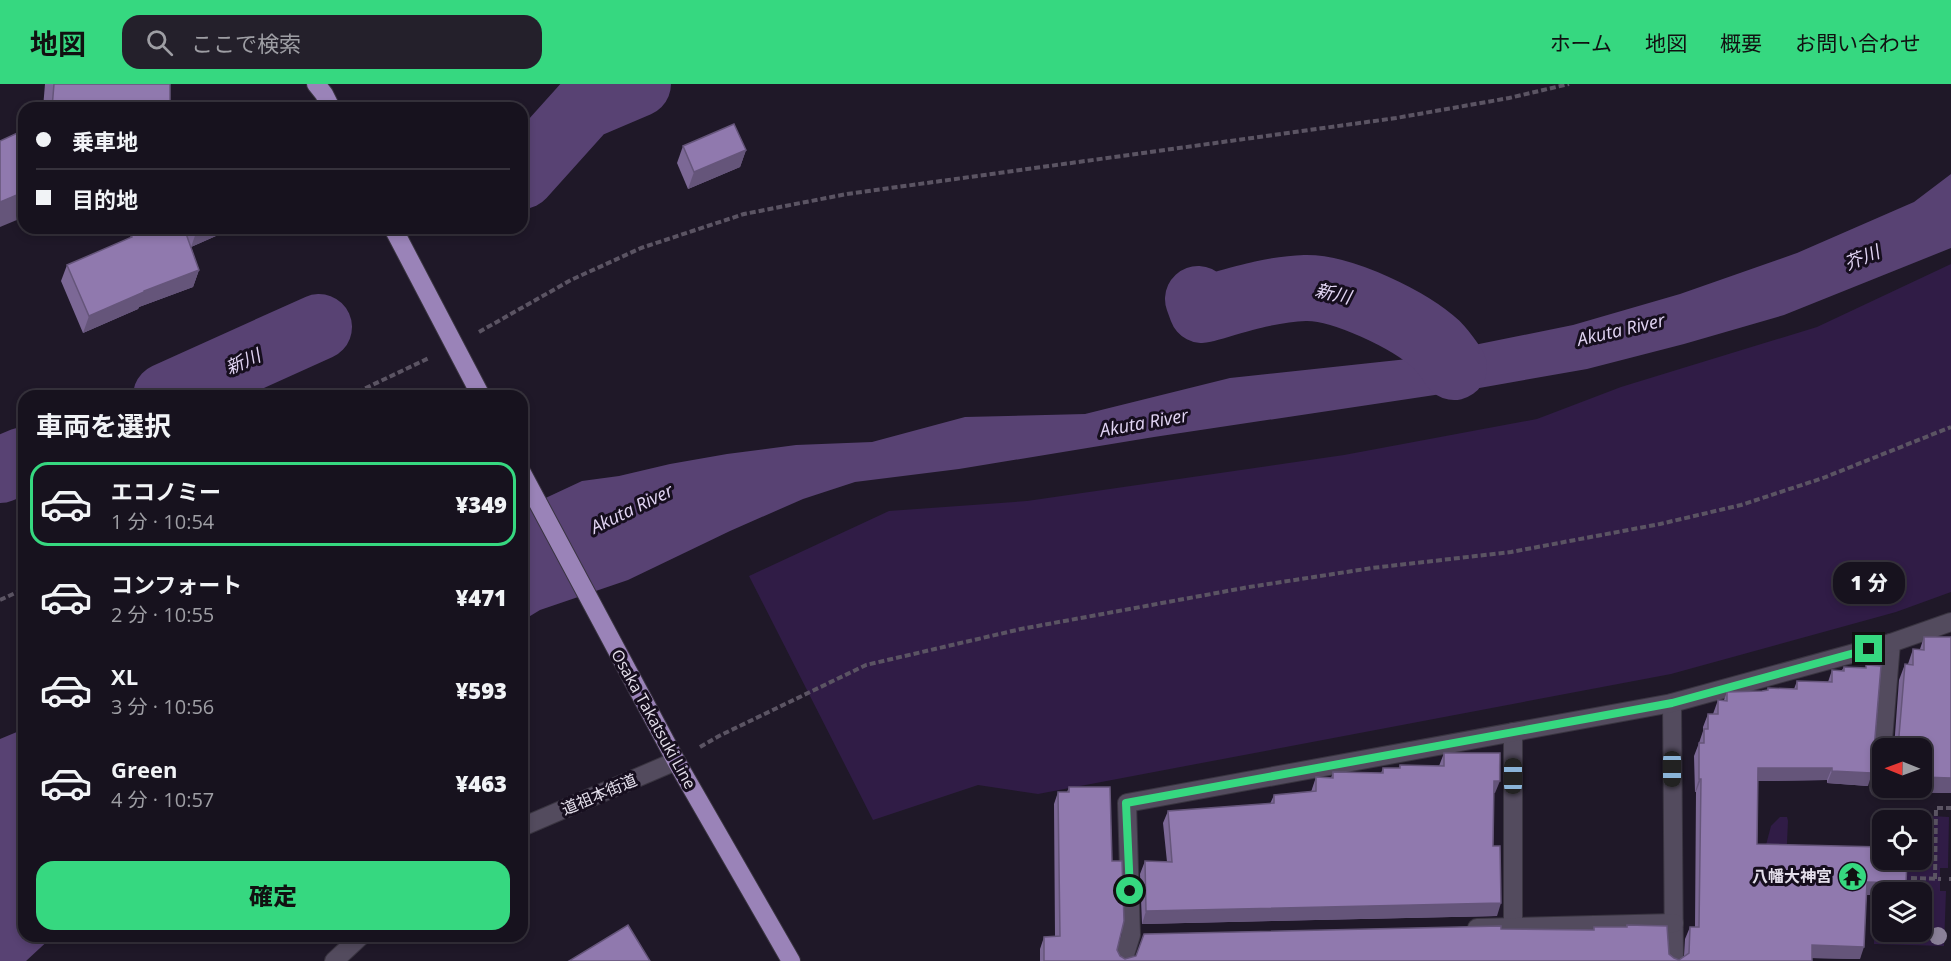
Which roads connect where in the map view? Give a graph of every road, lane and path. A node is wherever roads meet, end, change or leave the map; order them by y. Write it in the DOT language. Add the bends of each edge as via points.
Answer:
graph roads {
  1 [pos="316,84"];
  2 [pos="1569,84"];
  3 [pos="328,102"];
  4 [pos="396,234"];
  5 [pos="454,346"];
  6 [pos="362,390"];
  7 [pos="478,390"];
  8 [pos="1951,427"];
  9 [pos="528,484"];
  10 [pos="18,592"];
  11 [pos="0,600"];
  12 [pos="1951,622"];
  13 [pos="1891,642"];
  14 [pos="1672,703"];
  15 [pos="1513,732"];
  16 [pos="1882,738"];
  17 [pos="676,761"];
  18 [pos="1951,808"];
  19 [pos="528,824"];
  20 [pos="1911,879"];
  21 [pos="1935,879"];
  22 [pos="1941,879"];
  23 [pos="1674,923"];
  24 [pos="1513,927"];
  25 [pos="1465,928"];
  26 [pos="355,942"];
  27 [pos="334,961"];
  28 [pos="791,961"];
  29 [pos="1123,961"];
  30 [pos="1674,961"];
  1 -- 3 [label="main road"];
  2 -- 5 [label="path" via="1396,118 847,194 744,214 641,248 571,280"];
  4 -- 5 [label="main road"];
  5 -- 6 [label="path"];
  5 -- 7 [label="main road"];
  8 -- 17 [label="path" via="1742,505 1660,524 1511,552 1249,587 1021,629 866,665"];
  9 -- 17 [label="main road, Osaka Takatsuki Line"];
  10 -- 11 [label="path"];
  12 -- 13 [label="street"];
  13 -- 14 [label="street"];
  13 -- 16 [label="street"];
  14 -- 15 [label="street"];
  14 -- 23 [label="street"];
  15 -- 24 [label="street"];
  15 -- 29 [label="street" via="1126,803 1137,935"];
  17 -- 19 [label="street, 道祖本街道"];
  17 -- 28 [label="main road, Osaka Takatsuki Line"];
  18 -- 21 [label="path" via="1936,808"];
  20 -- 21 [label="path"];
  21 -- 22 [label="path"];
  23 -- 24 [label="street"];
  23 -- 30 [label="street"];
  24 -- 25 [label="street"];
  26 -- 27 [label="street"];
}
